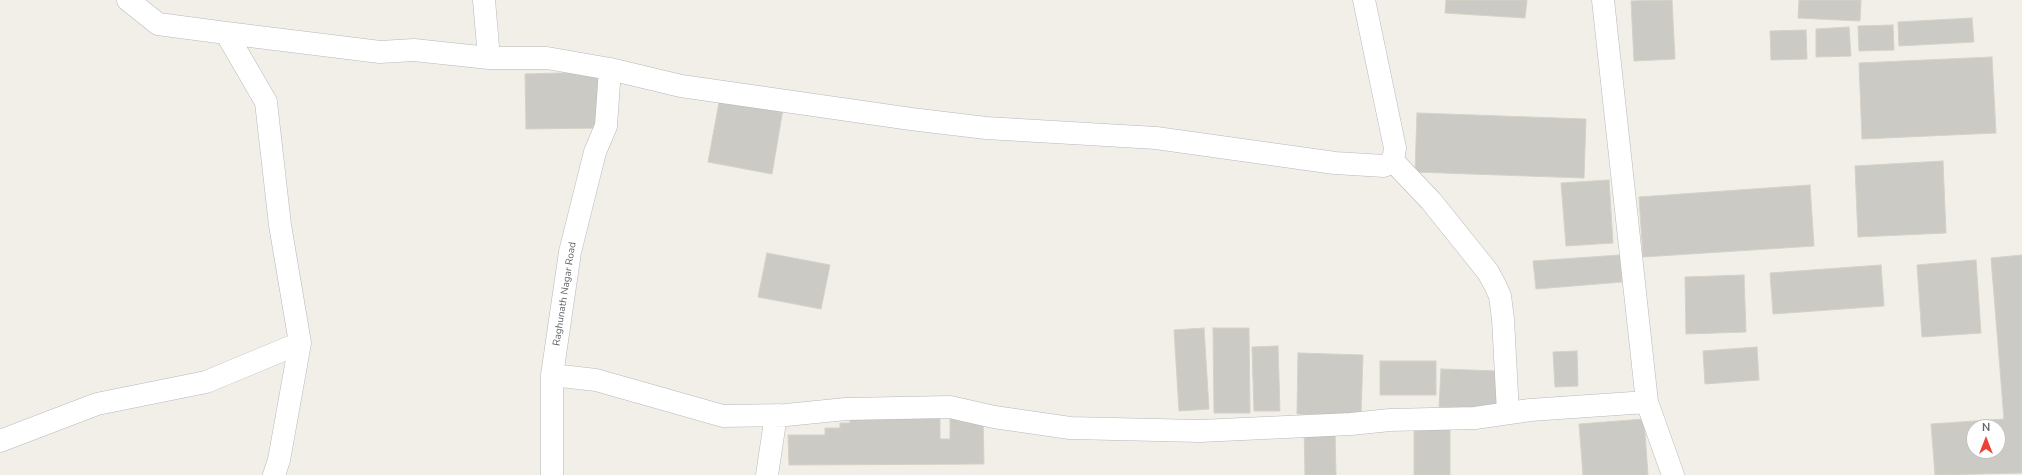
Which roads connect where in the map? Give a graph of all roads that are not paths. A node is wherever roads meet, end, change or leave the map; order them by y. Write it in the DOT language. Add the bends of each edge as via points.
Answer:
graph roads {
  1 [pos="128,0"];
  2 [pos="484,0"];
  3 [pos="1364,0"];
  4 [pos="1603,0"];
  5 [pos="226,33"];
  6 [pos="489,58"];
  7 [pos="610,69"];
  8 [pos="1393,161"];
  9 [pos="300,344"];
  10 [pos="552,375"];
  11 [pos="1648,402"];
  12 [pos="1508,413"];
  13 [pos="776,415"];
  14 [pos="0,441"];
  15 [pos="274,475"];
  16 [pos="552,475"];
  17 [pos="767,475"];
  18 [pos="1673,475"];
  1 -- 5 [label="street" via="158,24"];
  2 -- 6 [label="street"];
  3 -- 8 [label="street" via="1395,148"];
  4 -- 11 [label="street"];
  5 -- 6 [label="street" via="380,52 414,50"];
  5 -- 9 [label="street" via="266,102 280,225"];
  6 -- 7 [label="street" via="547,58"];
  7 -- 8 [label="street" via="681,86 986,128 1156,138 1335,163 1384,166"];
  7 -- 10 [label="street, Raghunath Nagar Road" via="606,126 593,158 570,252"];
  8 -- 12 [label="street" via="1431,201 1484,266 1498,290 1503,319"];
  9 -- 14 [label="street" via="206,382 97,404"];
  9 -- 15 [label="street"];
  10 -- 13 [label="street" via="596,380 724,416"];
  10 -- 16 [label="street, Raghunath Nagar Road"];
  11 -- 12 [label="street"];
  11 -- 18 [label="street"];
  12 -- 13 [label="street" via="1475,418 1390,420 1200,431 1070,428 994,417 950,407 846,409"];
  13 -- 17 [label="street"];
}
